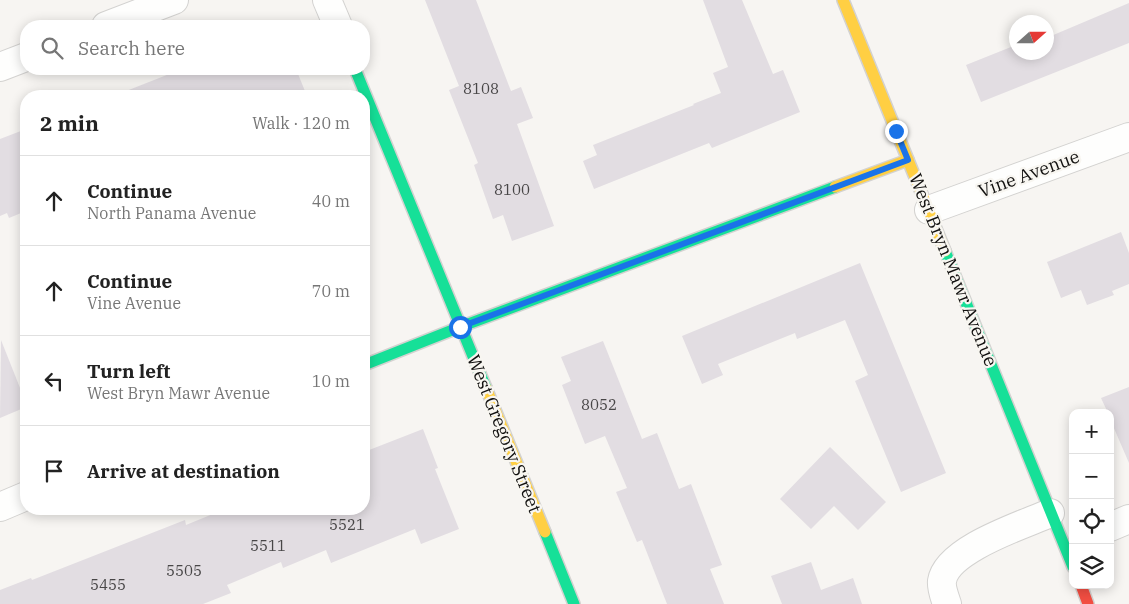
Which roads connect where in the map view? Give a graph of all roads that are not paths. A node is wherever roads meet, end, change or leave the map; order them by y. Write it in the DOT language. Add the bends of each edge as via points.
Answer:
graph roads {
  1 [pos="174,0"];
  2 [pos="327,0"];
  3 [pos="843,0"];
  4 [pos="122,20"];
  5 [pos="335,20"];
  6 [pos="20,60"];
  7 [pos="0,68"];
  8 [pos="357,75"];
  9 [pos="364,90"];
  10 [pos="370,106"];
  11 [pos="1129,137"];
  12 [pos="908,160"];
  13 [pos="929,210"];
  14 [pos="460,327"];
  15 [pos="370,362"];
  16 [pos="20,499"];
  17 [pos="0,507"];
  18 [pos="1050,513"];
  19 [pos="1129,519"];
  20 [pos="1114,525"];
  21 [pos="1069,549"];
  22 [pos="1082,589"];
  23 [pos="574,604"];
  24 [pos="947,604"];
  25 [pos="1088,604"];
  1 -- 4 [label="street"];
  2 -- 5 [label="street"];
  3 -- 12 [label="street, West Bryn Mawr Avenue"];
  6 -- 7 [label="street"];
  8 -- 9 [label="street, West Gregory Street"];
  10 -- 14 [label="street, West Gregory Street"];
  11 -- 13 [label="street, Vine Avenue"];
  12 -- 13 [label="street, West Bryn Mawr Avenue"];
  12 -- 14 [label="street"];
  13 -- 18 [label="street, West Bryn Mawr Avenue"];
  14 -- 15 [label="street"];
  14 -- 23 [label="street, West Gregory Street"];
  16 -- 17 [label="street"];
  18 -- 21 [label="street, West Bryn Mawr Avenue"];
  18 -- 24 [label="street" via="960,555 948,568 942,582"];
  19 -- 20 [label="street"];
  22 -- 25 [label="street"];
}
